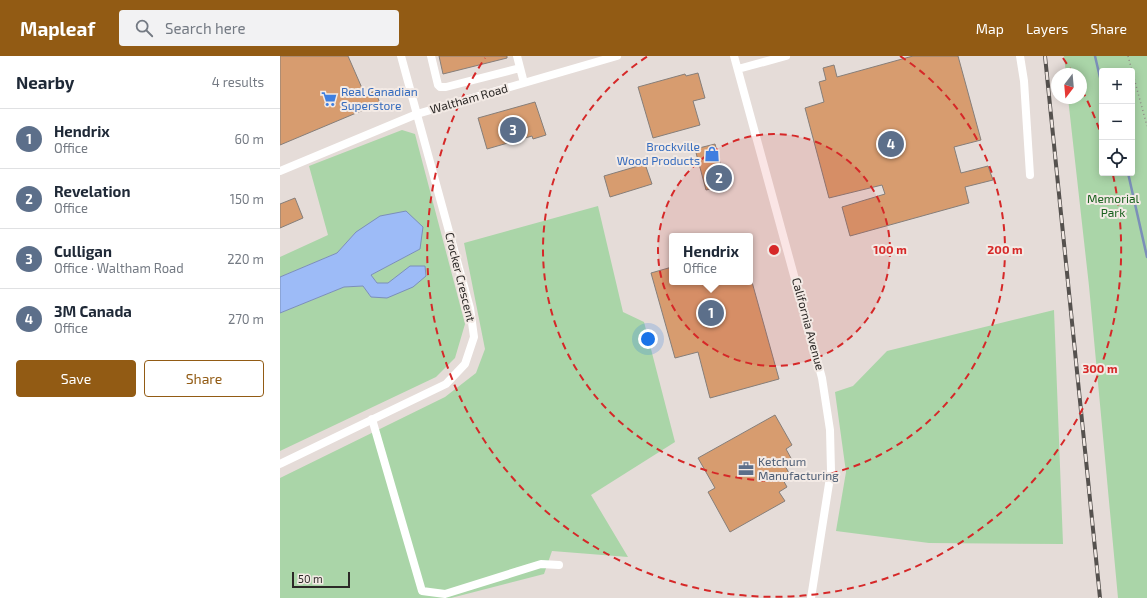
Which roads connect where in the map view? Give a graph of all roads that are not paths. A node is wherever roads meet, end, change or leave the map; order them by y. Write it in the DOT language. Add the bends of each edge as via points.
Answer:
graph roads {
  1 [pos="401,56"];
  2 [pos="431,56"];
  3 [pos="517,56"];
  4 [pos="617,56"];
  5 [pos="734,56"];
  6 [pos="786,56"];
  7 [pos="1020,56"];
  8 [pos="520,68"];
  9 [pos="738,69"];
  10 [pos="524,83"];
  11 [pos="417,114"];
  12 [pos="280,171"];
  13 [pos="1030,174"];
  14 [pos="372,419"];
  15 [pos="280,464"];
  16 [pos="559,565"];
  17 [pos="811,598"];
  1 -- 11 [label="street, Crocker Crescent"];
  2 -- 8 [label="street" via="440,87"];
  3 -- 8 [label="street"];
  4 -- 10 [label="street, Waltham Road"];
  5 -- 9 [label="street, California Avenue"];
  6 -- 9 [label="street"];
  7 -- 13 [label="street"];
  8 -- 10 [label="street"];
  9 -- 17 [label="street, California Avenue" via="822,378 830,430 831,471"];
  10 -- 11 [label="street, Waltham Road"];
  11 -- 12 [label="street, Waltham Road"];
  11 -- 14 [label="street, Crocker Crescent" via="470,308 474,337 465,364 446,384"];
  14 -- 15 [label="street, Crocker Crescent"];
  14 -- 16 [label="street" via="422,591 445,594 541,564"];
}
